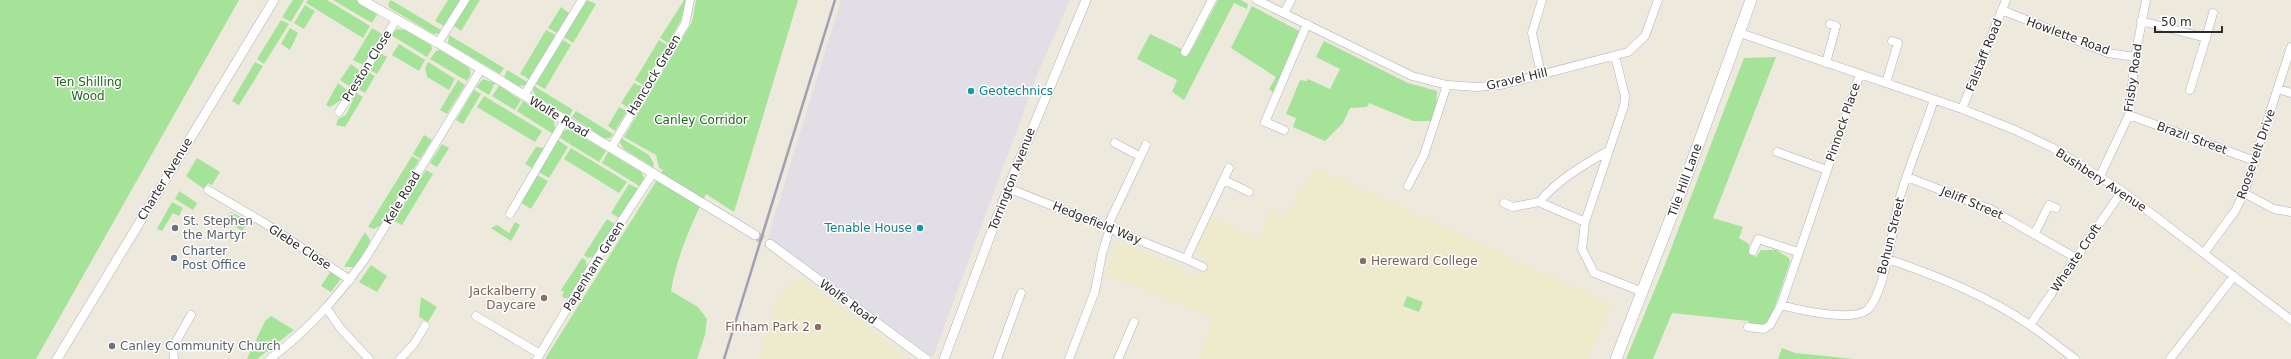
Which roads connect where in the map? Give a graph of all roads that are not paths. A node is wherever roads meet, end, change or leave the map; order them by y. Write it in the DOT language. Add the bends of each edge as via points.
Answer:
graph roads {
  1 [pos="274,0"];
  2 [pos="362,0"];
  3 [pos="465,0"];
  4 [pos="582,0"];
  5 [pos="690,0"];
  6 [pos="1086,0"];
  7 [pos="1212,0"];
  8 [pos="1257,0"];
  9 [pos="1291,0"];
  10 [pos="1542,0"];
  11 [pos="1658,0"];
  12 [pos="1751,0"];
  13 [pos="2006,0"];
  14 [pos="2146,0"];
  15 [pos="2002,10"];
  16 [pos="2213,12"];
  17 [pos="1284,13"];
  18 [pos="396,20"];
  19 [pos="2141,21"];
  20 [pos="1307,24"];
  21 [pos="1830,24"];
  22 [pos="1740,33"];
  23 [pos="2206,38"];
  24 [pos="1892,41"];
  25 [pos="438,43"];
  26 [pos="2291,47"];
  27 [pos="1185,52"];
  28 [pos="1615,56"];
  29 [pos="2135,57"];
  30 [pos="1826,63"];
  31 [pos="480,69"];
  32 [pos="1541,74"];
  33 [pos="1860,74"];
  34 [pos="1886,83"];
  35 [pos="1447,85"];
  36 [pos="2190,90"];
  37 [pos="2278,90"];
  38 [pos="2291,93"];
  39 [pos="524,95"];
  40 [pos="1934,100"];
  41 [pos="1962,109"];
  42 [pos="339,112"];
  43 [pos="2129,115"];
  44 [pos="565,120"];
  45 [pos="1284,130"];
  46 [pos="1115,143"];
  47 [pos="1146,144"];
  48 [pos="611,148"];
  49 [pos="1608,151"];
  50 [pos="1777,152"];
  51 [pos="1139,156"];
  52 [pos="2256,161"];
  53 [pos="1229,168"];
  54 [pos="1827,170"];
  55 [pos="653,173"];
  56 [pos="2100,176"];
  57 [pos="1907,177"];
  58 [pos="1224,180"];
  59 [pos="1408,186"];
  60 [pos="1008,188"];
  61 [pos="208,190"];
  62 [pos="2122,191"];
  63 [pos="1249,192"];
  64 [pos="2244,193"];
  65 [pos="1540,202"];
  66 [pos="1504,203"];
  67 [pos="2056,208"];
  68 [pos="2291,212"];
  69 [pos="510,214"];
  70 [pos="1585,222"];
  71 [pos="1108,227"];
  72 [pos="2034,233"];
  73 [pos="755,235"];
  74 [pos="770,244"];
  75 [pos="1753,251"];
  76 [pos="1798,252"];
  77 [pos="2204,253"];
  78 [pos="2076,258"];
  79 [pos="1186,259"];
  80 [pos="1888,259"];
  81 [pos="1203,267"];
  82 [pos="2234,276"];
  83 [pos="350,280"];
  84 [pos="1643,292"];
  85 [pos="1021,293"];
  86 [pos="1781,306"];
  87 [pos="327,308"];
  88 [pos="191,315"];
  89 [pos="476,316"];
  90 [pos="2291,320"];
  91 [pos="1134,322"];
  92 [pos="2030,325"];
  93 [pos="425,326"];
  94 [pos="1748,327"];
  95 [pos="538,357"];
  96 [pos="56,359"];
  97 [pos="174,359"];
  98 [pos="270,359"];
  99 [pos="368,359"];
  100 [pos="400,359"];
  101 [pos="926,359"];
  102 [pos="944,359"];
  103 [pos="997,359"];
  104 [pos="1069,359"];
  105 [pos="1118,359"];
  106 [pos="1616,359"];
  107 [pos="2075,359"];
  108 [pos="2170,359"];
  1 -- 96 [label="street, Charter Avenue"];
  2 -- 18 [label="street, Wolfe Road"];
  3 -- 25 [label="street"];
  4 -- 39 [label="street"];
  5 -- 48 [label="street, Hancock Green" via="685,24"];
  6 -- 60 [label="street, Torrington Avenue"];
  7 -- 27 [label="street"];
  8 -- 17 [label="street, Gravel Hill"];
  9 -- 17 [label="street"];
  10 -- 32 [label="street" via="1532,33"];
  11 -- 28 [label="street, Gravel Hill" via="1642,41 1628,52"];
  12 -- 22 [label="main road, Tile Hill Lane"];
  13 -- 15 [label="street, Falstaff Road"];
  14 -- 19 [label="street, Frisby Road"];
  15 -- 29 [label="street, Howlette Road" via="2108,52"];
  15 -- 41 [label="street, Falstaff Road"];
  16 -- 23 [label="street"];
  17 -- 20 [label="street, Gravel Hill"];
  18 -- 25 [label="street, Wolfe Road"];
  18 -- 42 [label="street, Preston Close"];
  19 -- 23 [label="street"];
  19 -- 29 [label="street, Frisby Road"];
  20 -- 35 [label="street, Gravel Hill" via="1412,76"];
  20 -- 45 [label="street" via="1266,122"];
  21 -- 30 [label="street" via="1836,26"];
  22 -- 30 [label="street, Bushbery Avenue"];
  22 -- 84 [label="main road, Tile Hill Lane"];
  23 -- 36 [label="street"];
  24 -- 34 [label="street" via="1898,44"];
  25 -- 31 [label="street, Wolfe Road"];
  26 -- 37 [label="street, Roosevelt Drive"];
  28 -- 32 [label="street, Gravel Hill"];
  28 -- 49 [label="street" via="1625,96"];
  29 -- 43 [label="street, Frisby Road"];
  30 -- 33 [label="street, Bushbery Avenue"];
  31 -- 39 [label="street, Wolfe Road"];
  31 -- 83 [label="street, Kele Road"];
  32 -- 35 [label="street, Gravel Hill" via="1488,86"];
  33 -- 34 [label="street, Bushbery Avenue"];
  33 -- 54 [label="street, Pinnock Place"];
  34 -- 40 [label="street, Bushbery Avenue"];
  35 -- 59 [label="street" via="1424,155"];
  37 -- 38 [label="street"];
  37 -- 52 [label="street, Roosevelt Drive"];
  39 -- 44 [label="street, Wolfe Road"];
  40 -- 41 [label="street, Bushbery Avenue"];
  40 -- 57 [label="street, Bohun Street"];
  41 -- 56 [label="street, Bushbery Avenue" via="2035,139"];
  43 -- 52 [label="street, Brazil Street"];
  43 -- 56 [label="street, Frisby Road"];
  44 -- 48 [label="street, Wolfe Road"];
  44 -- 69 [label="street"];
  46 -- 51 [label="street"];
  47 -- 51 [label="street"];
  48 -- 55 [label="street, Wolfe Road"];
  49 -- 65 [label="street" via="1567,177"];
  49 -- 70 [label="street"];
  50 -- 54 [label="street, Pinnock Place"];
  51 -- 71 [label="street"];
  52 -- 64 [label="street, Roosevelt Drive"];
  53 -- 58 [label="street"];
  54 -- 76 [label="street, Pinnock Place"];
  55 -- 73 [label="street, Wolfe Road"];
  55 -- 95 [label="street, Papenham Green" via="594,263"];
  56 -- 62 [label="street, Bushbery Avenue"];
  57 -- 72 [label="street, Jeliff Street" via="1990,209"];
  57 -- 80 [label="street, Bohun Street" via="1899,201"];
  58 -- 63 [label="street"];
  58 -- 79 [label="street"];
  60 -- 71 [label="street, Hedgefield Way"];
  60 -- 102 [label="street, Torrington Avenue"];
  61 -- 83 [label="street, Glebe Close" via="266,224"];
  62 -- 77 [label="street, Bushbery Avenue"];
  62 -- 78 [label="street, Wheate Croft"];
  64 -- 68 [label="street" via="2274,209"];
  64 -- 77 [label="street, Roosevelt Drive"];
  65 -- 66 [label="street" via="1513,207"];
  65 -- 70 [label="street"];
  67 -- 72 [label="street" via="2049,205"];
  70 -- 84 [label="street" via="1582,249 1594,273"];
  71 -- 79 [label="street, Hedgefield Way"];
  71 -- 104 [label="street" via="1095,292"];
  72 -- 78 [label="street, Jeliff Street"];
  74 -- 101 [label="street, Wolfe Road"];
  75 -- 76 [label="street" via="1758,239"];
  76 -- 86 [label="street, Pinnock Place"];
  77 -- 82 [label="street, Bushbery Avenue"];
  78 -- 92 [label="street, Wheate Croft"];
  79 -- 81 [label="street, Hedgefield Way"];
  80 -- 86 [label="street, Bohun Street" via="1874,299 1868,310 1860,314 1851,316"];
  80 -- 92 [label="street" via="1934,275"];
  82 -- 90 [label="street, Bushbery Avenue"];
  82 -- 108 [label="street"];
  83 -- 87 [label="street, Kele Road"];
  84 -- 106 [label="main road, Tile Hill Lane"];
  85 -- 103 [label="street"];
  86 -- 94 [label="street, Pinnock Place" via="1770,325 1764,329"];
  87 -- 98 [label="street, Kele Road"];
  87 -- 99 [label="street" via="341,329"];
  88 -- 97 [label="street" via="173,347"];
  89 -- 95 [label="street"];
  91 -- 105 [label="street"];
  92 -- 107 [label="street"];
  93 -- 100 [label="street" via="414,344"];
}
